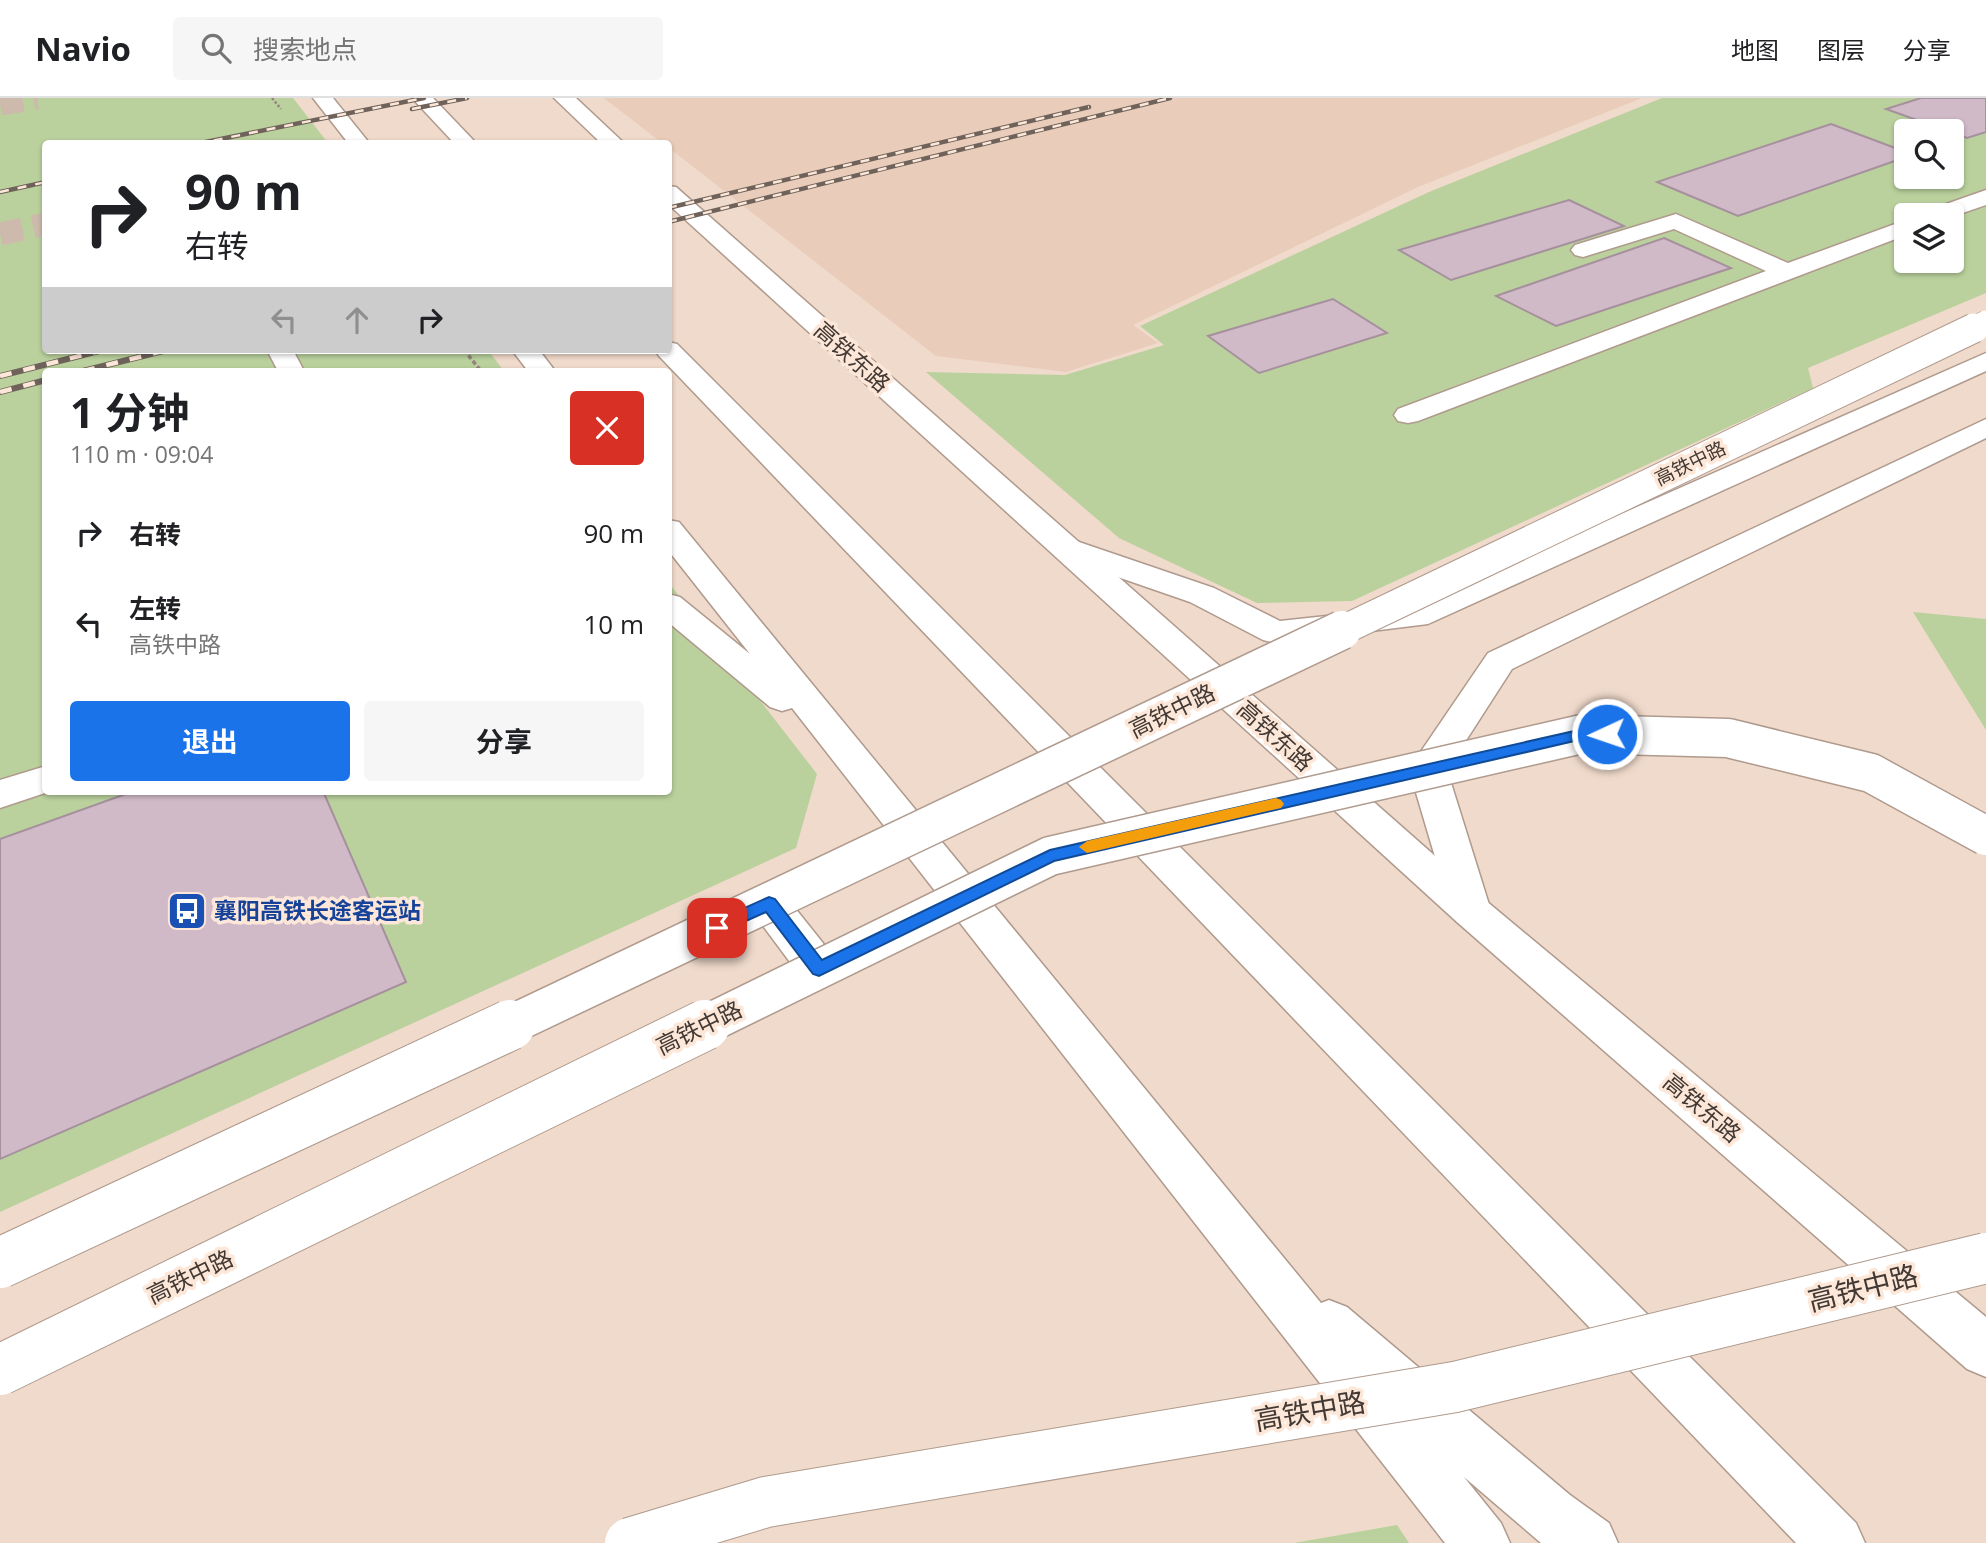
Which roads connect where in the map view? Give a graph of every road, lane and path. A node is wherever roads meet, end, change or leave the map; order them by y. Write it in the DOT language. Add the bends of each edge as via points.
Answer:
graph roads {
  1 [pos="323,98"];
  2 [pos="422,98"];
  3 [pos="564,98"];
  4 [pos="357,140"];
  5 [pos="463,140"];
  6 [pos="611,140"];
  7 [pos="672,196"];
  8 [pos="1986,197"];
  9 [pos="1964,205"];
  10 [pos="1894,232"];
  11 [pos="1583,250"];
  12 [pos="1787,272"];
  13 [pos="1986,322"];
  14 [pos="467,354"];
  15 [pos="528,354"];
  16 [pos="672,354"];
  17 [pos="1986,361"];
  18 [pos="479,368"];
  19 [pos="540,368"];
  20 [pos="1408,415"];
  21 [pos="1986,427"];
  22 [pos="672,534"];
  23 [pos="1065,548"];
  24 [pos="672,607"];
  25 [pos="853,758"];
  26 [pos="42,780"];
  27 [pos="0,794"];
  28 [pos="1986,836"];
  29 [pos="769,904"];
  30 [pos="1471,911"];
  31 [pos="819,969"];
  32 [pos="1986,1258"];
  33 [pos="1256,1262"];
  34 [pos="0,1263"];
  35 [pos="1986,1351"];
  36 [pos="0,1370"];
  37 [pos="630,1543"];
  38 [pos="1481,1543"];
  39 [pos="1589,1543"];
  40 [pos="1836,1543"];
  1 -- 4 [label="main road"];
  2 -- 5 [label="main road"];
  3 -- 6 [label="main road"];
  7 -- 23 [label="main road, 高铁东路"];
  8 -- 9 [label="main road"];
  10 -- 12 [label="main road"];
  11 -- 12 [label="main road" via="1676,221"];
  12 -- 20 [label="main road"];
  13 -- 29 [label="main road, 高铁中路, bridge"];
  14 -- 18 [label="path"];
  15 -- 19 [label="main road"];
  16 -- 40 [label="main road"];
  17 -- 23 [label="main road, 高铁中路" via="1416,617 1275,632 1202,595"];
  21 -- 30 [label="main road" via="1500,661 1428,769"];
  22 -- 25 [label="main road"];
  23 -- 30 [label="main road, 高铁东路"];
  24 -- 25 [label="main road"];
  25 -- 33 [label="main road"];
  26 -- 27 [label="main road"];
  28 -- 31 [label="main road, 高铁中路, bridge" via="1871,773 1728,738 1583,734 1050,856"];
  29 -- 31 [label="main road"];
  29 -- 34 [label="main road, 高铁中路, bridge"];
  30 -- 35 [label="main road, 高铁东路"];
  31 -- 36 [label="main road, 高铁中路, bridge"];
  32 -- 37 [label="main road, 高铁中路, bridge" via="1455,1387 766,1502"];
  33 -- 38 [label="main road"];
  33 -- 39 [label="main road" via="1550,1515"];
}
